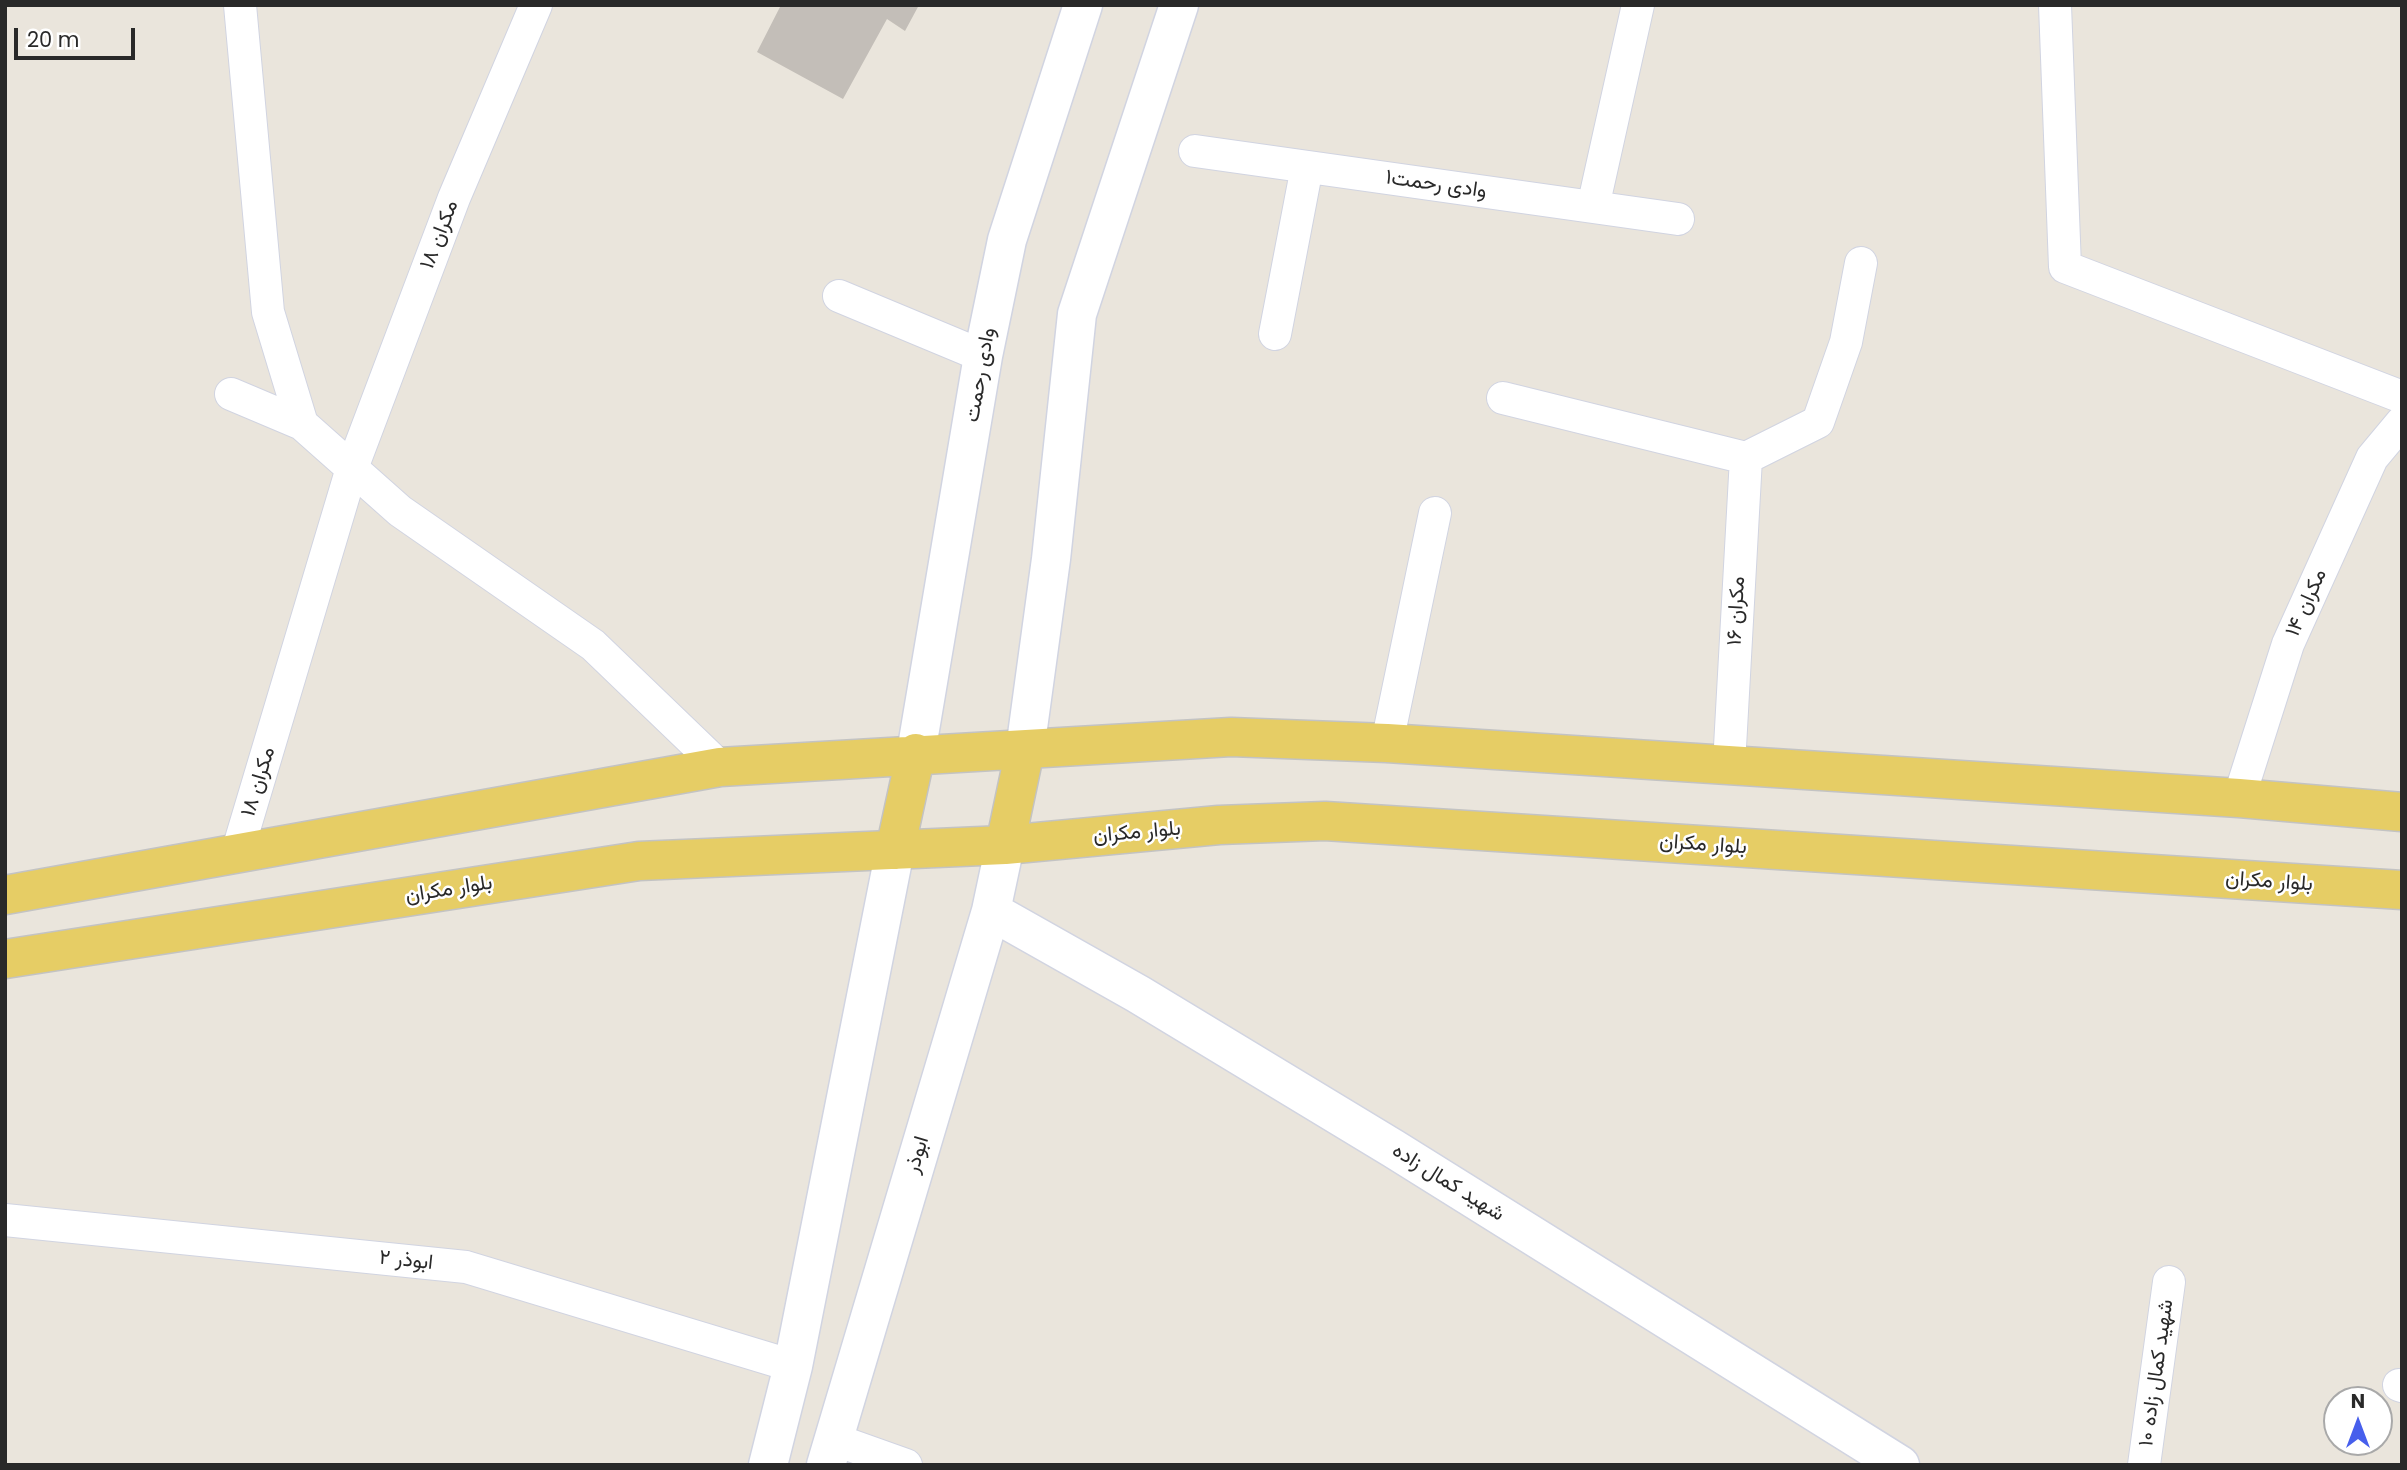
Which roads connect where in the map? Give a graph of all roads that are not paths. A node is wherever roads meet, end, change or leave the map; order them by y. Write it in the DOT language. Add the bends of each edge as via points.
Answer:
graph roads {
  1 [pos="240,5"];
  2 [pos="536,5"];
  3 [pos="1083,5"];
  4 [pos="1179,5"];
  5 [pos="1638,5"];
  6 [pos="2055,5"];
  7 [pos="1195,150"];
  8 [pos="1307,167"];
  9 [pos="1592,207"];
  10 [pos="1678,219"];
  11 [pos="1861,263"];
  12 [pos="839,296"];
  13 [pos="1275,334"];
  14 [pos="983,356"];
  15 [pos="231,394"];
  16 [pos="2402,397"];
  17 [pos="1503,398"];
  18 [pos="2402,422"];
  19 [pos="302,424"];
  20 [pos="1746,458"];
  21 [pos="352,468"];
  22 [pos="1435,513"];
  23 [pos="1387,743"];
  24 [pos="1025,750"];
  25 [pos="916,753"];
  26 [pos="1729,765"];
  27 [pos="720,767"];
  28 [pos="2239,798"];
  29 [pos="2402,812"];
  30 [pos="1005,845"];
  31 [pos="895,850"];
  32 [pos="237,853"];
  33 [pos="2402,890"];
  34 [pos="5,894"];
  35 [pos="990,911"];
  36 [pos="5,959"];
  37 [pos="5,1220"];
  38 [pos="2169,1282"];
  39 [pos="793,1366"];
  40 [pos="830,1452"];
  41 [pos="768,1465"];
  42 [pos="906,1465"];
  43 [pos="1900,1465"];
  44 [pos="2144,1465"];
  1 -- 19 [label="street" via="268,312"];
  2 -- 21 [label="street, مکران ۱۸" via="454,198"];
  3 -- 14 [label="street, وادی رحمت" via="1007,240"];
  4 -- 24 [label="street" via="1077,314"];
  5 -- 9 [label="street"];
  6 -- 16 [label="street" via="2065,267"];
  7 -- 8 [label="street, وادی رحمت۱"];
  8 -- 9 [label="street, وادی رحمت۱"];
  8 -- 13 [label="street"];
  9 -- 10 [label="street, وادی رحمت۱"];
  11 -- 20 [label="street" via="1846,342 1818,422"];
  12 -- 14 [label="street"];
  14 -- 25 [label="street, وادی رحمت"];
  15 -- 19 [label="street"];
  17 -- 20 [label="street"];
  18 -- 28 [label="street, مکران ۱۴" via="2372,458 2288,644"];
  19 -- 21 [label="street"];
  20 -- 26 [label="street, مکران ۱۶"];
  21 -- 27 [label="street" via="400,511 593,645"];
  21 -- 32 [label="street, مکران ۱۸"];
  22 -- 23 [label="street"];
  23 -- 24 [label="main road" via="1230,737"];
  23 -- 26 [label="main road"];
  24 -- 25 [label="main road"];
  24 -- 30 [label="main road"];
  25 -- 27 [label="main road"];
  25 -- 31 [label="main road"];
  26 -- 28 [label="main road"];
  27 -- 32 [label="main road"];
  28 -- 29 [label="main road"];
  30 -- 31 [label="main road, بلوار مکران"];
  30 -- 33 [label="main road, بلوار مکران" via="1219,825 1325,821"];
  30 -- 35 [label="street, ابوذر"];
  31 -- 36 [label="main road, بلوار مکران" via="639,861"];
  31 -- 39 [label="street"];
  32 -- 34 [label="main road"];
  35 -- 40 [label="street, ابوذر"];
  35 -- 43 [label="street, شهید کمال زاده" via="1383,1142"];
  37 -- 39 [label="street, ابوذر ۲" via="466,1267"];
  38 -- 44 [label="street, شهید کمال زاده ۱۰"];
  39 -- 41 [label="street"];
  40 -- 42 [label="street"];
}
